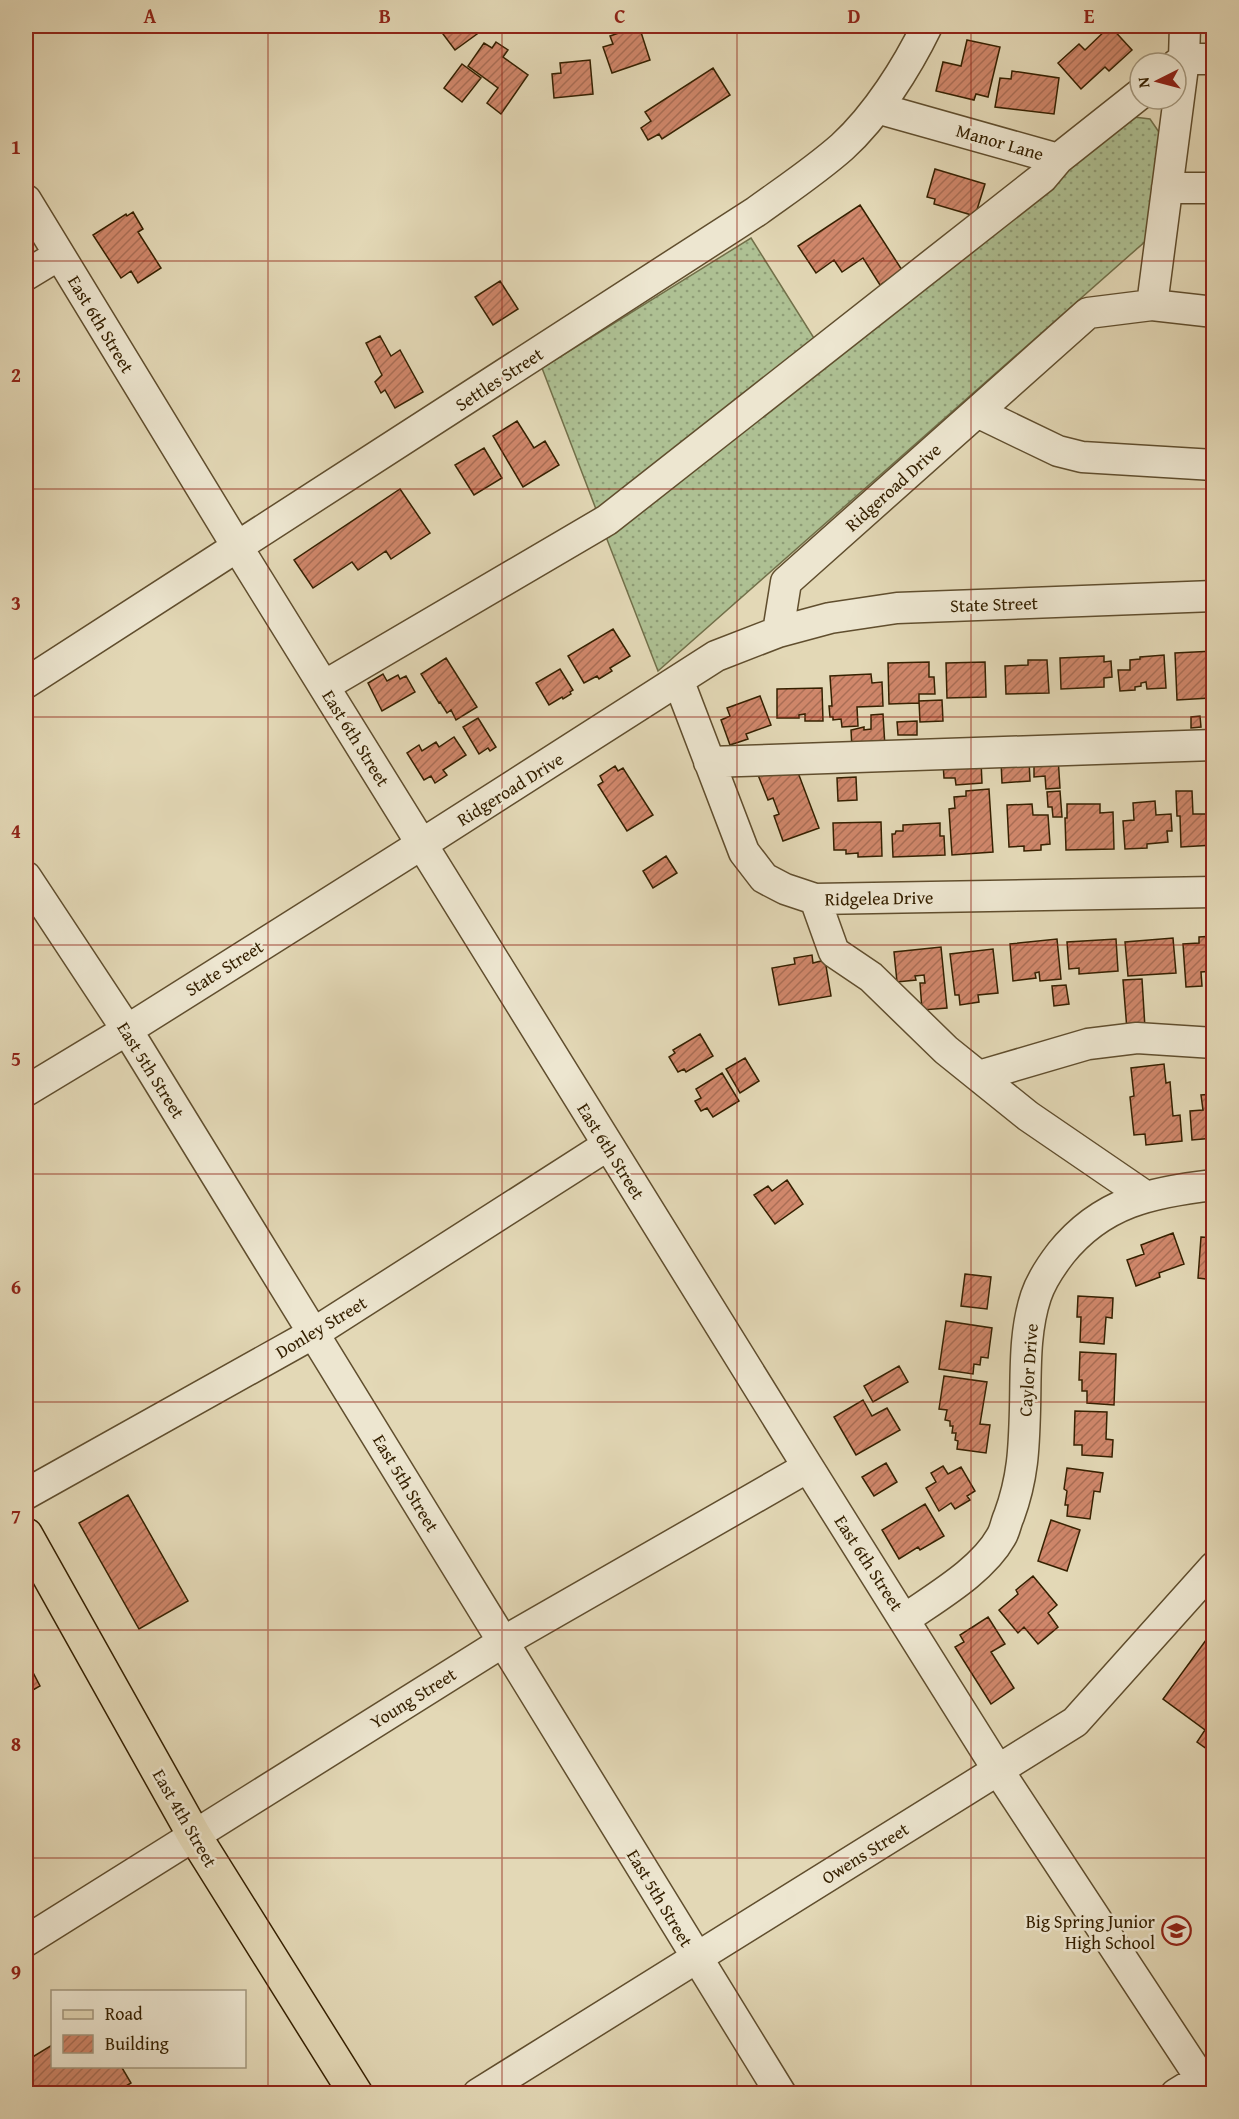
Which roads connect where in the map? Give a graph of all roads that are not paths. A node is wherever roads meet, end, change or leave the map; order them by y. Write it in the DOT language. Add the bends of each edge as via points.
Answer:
graph roads {
  1 [pos="927,26"];
  2 [pos="1185,26"];
  3 [pos="1182,51"];
  4 [pos="1214,58"];
  5 [pos="1188,61"];
  6 [pos="1128,104"];
  7 [pos="877,108"];
  8 [pos="1175,111"];
  9 [pos="1058,159"];
  10 [pos="1167,188"];
  11 [pos="1214,188"];
  12 [pos="26,200"];
  13 [pos="58,255"];
  14 [pos="26,275"];
  15 [pos="1152,305"];
  16 [pos="1214,312"];
  17 [pos="977,412"];
  18 [pos="1214,465"];
  19 [pos="238,548"];
  20 [pos="1214,596"];
  21 [pos="778,632"];
  22 [pos="679,682"];
  23 [pos="26,683"];
  24 [pos="324,686"];
  25 [pos="1214,745"];
  26 [pos="710,762"];
  27 [pos="422,844"];
  28 [pos="26,877"];
  29 [pos="1214,892"];
  30 [pos="814,899"];
  31 [pos="127,1030"];
  32 [pos="1214,1043"];
  33 [pos="979,1076"];
  34 [pos="26,1091"];
  35 [pos="608,1145"];
  36 [pos="1214,1185"];
  37 [pos="1145,1197"];
  38 [pos="314,1333"];
  39 [pos="808,1467"];
  40 [pos="26,1494"];
  41 [pos="26,1535"];
  42 [pos="1214,1567"];
  43 [pos="905,1619"];
  44 [pos="503,1642"];
  45 [pos="998,1770"];
  46 [pos="194,1835"];
  47 [pos="26,1941"];
  48 [pos="696,1958"];
  49 [pos="1206,2086"];
  50 [pos="356,2094"];
  51 [pos="478,2094"];
  52 [pos="781,2094"];
  53 [pos="1176,2094"];
  1 -- 7 [label="street, Settles Street" via="908,64"];
  2 -- 3 [label="street"];
  4 -- 5 [label="street"];
  6 -- 9 [label="street, Manor Lane"];
  7 -- 9 [label="street, Manor Lane"];
  7 -- 19 [label="street, Settles Street" via="844,146 757,211"];
  8 -- 10 [label="street"];
  9 -- 24 [label="street" via="1042,178 607,520"];
  10 -- 11 [label="street"];
  10 -- 15 [label="street"];
  12 -- 13 [label="street, East 6th Street"];
  13 -- 14 [label="street"];
  13 -- 19 [label="street, East 6th Street"];
  15 -- 16 [label="street, Ridgeroad Drive"];
  15 -- 17 [label="street, Ridgeroad Drive" via="1088,313"];
  17 -- 18 [label="street" via="1058,451 1082,457"];
  17 -- 21 [label="street, Ridgeroad Drive" via="786,582"];
  19 -- 23 [label="street, Settles Street"];
  19 -- 24 [label="street, East 6th Street"];
  20 -- 21 [label="street, State Street" via="897,608 830,618"];
  21 -- 22 [label="street, Ridgeroad Drive" via="716,656"];
  22 -- 26 [label="street, Ridgelea Drive"];
  22 -- 27 [label="street, Ridgeroad Drive"];
  24 -- 27 [label="street, East 6th Street"];
  25 -- 26 [label="street"];
  26 -- 30 [label="street, Ridgelea Drive" via="744,852 764,878"];
  27 -- 31 [label="street, State Street"];
  27 -- 35 [label="street, East 6th Street"];
  28 -- 31 [label="street, East 5th Street"];
  29 -- 30 [label="street, Ridgelea Drive"];
  30 -- 33 [label="street" via="834,952 871,977 946,1050"];
  31 -- 34 [label="street, State Street"];
  31 -- 38 [label="street, East 5th Street"];
  32 -- 33 [label="street" via="1137,1038 1088,1044"];
  33 -- 37 [label="street" via="1028,1116"];
  35 -- 38 [label="street, Donley Street"];
  35 -- 39 [label="street, East 6th Street"];
  36 -- 37 [label="street, Caylor Drive"];
  37 -- 43 [label="street, Caylor Drive" via="1130,1200 1097,1218 1051,1266 1036,1295 1027,1339 1023,1461 1001,1537 974,1570"];
  38 -- 40 [label="street, Donley Street"];
  38 -- 44 [label="street, East 5th Street"];
  39 -- 43 [label="street, East 6th Street"];
  39 -- 44 [label="street, Young Street"];
  41 -- 46 [label="main road, East 4th Street"];
  42 -- 45 [label="street, Owens Street" via="1075,1722"];
  43 -- 45 [label="street, East 6th Street"];
  44 -- 46 [label="street, Young Street"];
  44 -- 48 [label="street, East 5th Street"];
  45 -- 48 [label="street, Owens Street"];
  45 -- 49 [label="street, East 6th Street"];
  46 -- 47 [label="street, Young Street"];
  46 -- 50 [label="main road, East 4th Street"];
  48 -- 51 [label="street, Owens Street"];
  48 -- 52 [label="street, East 5th Street"];
  49 -- 53 [label="street"];
}
